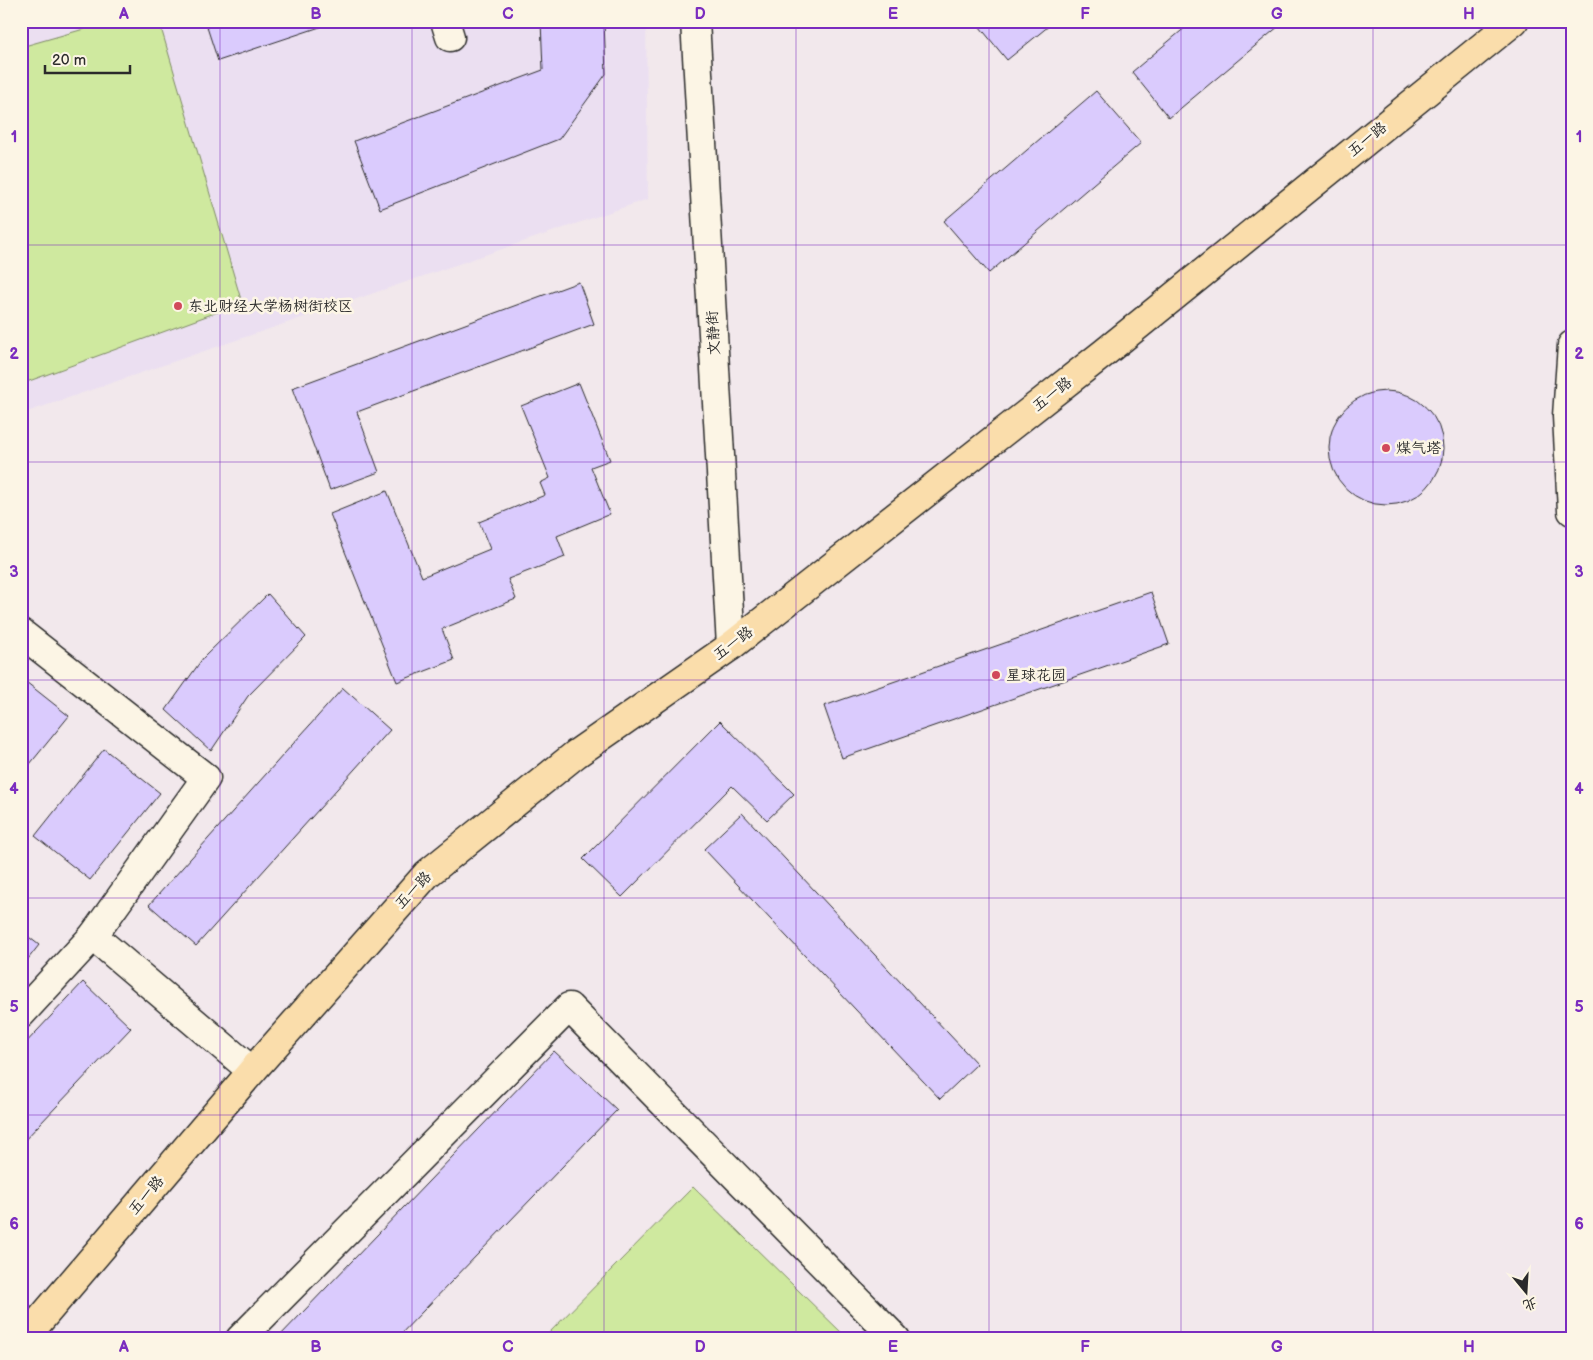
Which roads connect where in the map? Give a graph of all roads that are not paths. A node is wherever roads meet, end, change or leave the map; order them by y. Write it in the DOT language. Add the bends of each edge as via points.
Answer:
graph roads {
  1 [pos="695,21"];
  2 [pos="1514,21"];
  3 [pos="1572,345"];
  4 [pos="1572,511"];
  5 [pos="21,633"];
  6 [pos="731,646"];
  7 [pos="93,936"];
  8 [pos="21,1014"];
  9 [pos="252,1071"];
  10 [pos="24,1339"];
  11 [pos="240,1339"];
  12 [pos="896,1339"];
  1 -- 6 [label="street, 文静街"];
  2 -- 6 [label="main road, 五一路" via="1104,353"];
  3 -- 4 [label="street" via="1567,416"];
  5 -- 7 [label="street" via="206,778"];
  6 -- 9 [label="main road, 五一路" via="576,754 426,874"];
  7 -- 8 [label="street"];
  7 -- 9 [label="street"];
  9 -- 10 [label="main road, 五一路"];
  11 -- 12 [label="street" via="569,1007"];
}
